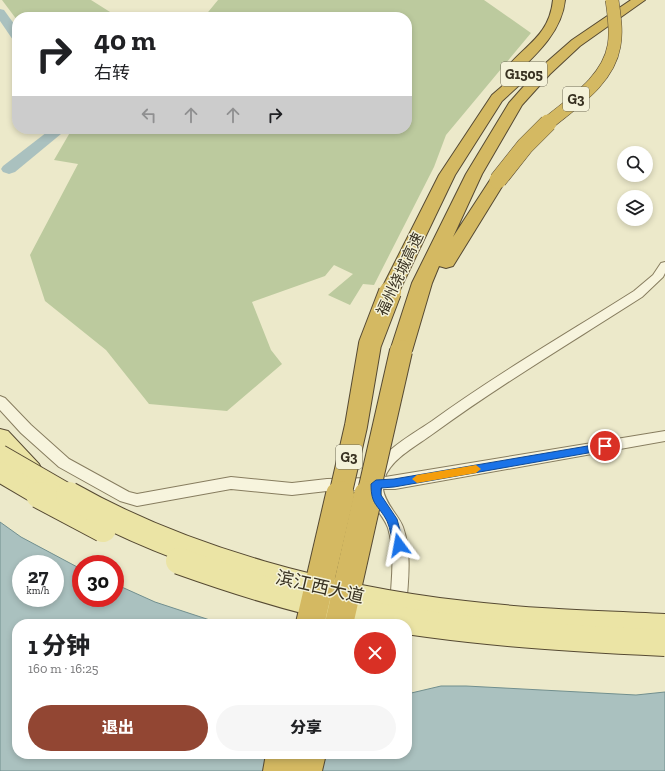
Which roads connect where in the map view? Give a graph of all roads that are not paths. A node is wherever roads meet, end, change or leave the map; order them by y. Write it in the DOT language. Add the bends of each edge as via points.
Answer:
graph roads {
  1 [pos="559,0"];
  2 [pos="612,0"];
  3 [pos="625,0"];
  4 [pos="639,0"];
  5 [pos="447,175"];
  6 [pos="665,265"];
  7 [pos="427,284"];
  8 [pos="0,401"];
  9 [pos="665,436"];
  10 [pos="0,437"];
  11 [pos="0,455"];
  12 [pos="0,472"];
  13 [pos="38,478"];
  14 [pos="0,483"];
  15 [pos="376,484"];
  16 [pos="57,505"];
  17 [pos="311,619"];
  18 [pos="340,619"];
  19 [pos="396,619"];
  20 [pos="397,619"];
  21 [pos="412,622"];
  22 [pos="665,627"];
  23 [pos="665,643"];
  24 [pos="281,759"];
  25 [pos="309,759"];
  26 [pos="279,771"];
  27 [pos="306,771"];
  1 -- 5 [label="highway, G3" via="550,29 492,91 458,134"];
  2 -- 7 [label="highway, G3, bridge" via="614,51 605,70 590,88 535,135 498,180"];
  3 -- 5 [label="highway, 福州绕城高速 / G1505" via="610,7 558,44 497,98"];
  4 -- 7 [label="highway, 福州绕城高速 / G1505" via="576,43 516,103 474,174"];
  5 -- 17 [label="highway, 福州绕城高速 / G3, bridge" via="390,292 370,344 356,426"];
  6 -- 15 [label="street" via="657,277 638,294 454,411 393,457 384,466"];
  7 -- 18 [label="highway, G3, bridge" via="400,351"];
  8 -- 15 [label="street" via="64,464 130,499 145,500 232,483 292,489"];
  9 -- 15 [label="street"];
  10 -- 13 [label="main road, bridge"];
  11 -- 13 [label="main road, 滨江西大道, bridge"];
  12 -- 16 [label="main road, 滨江西大道, bridge"];
  13 -- 22 [label="main road, 滨江西大道, bridge" via="106,516 179,546 232,566 292,581 379,601 464,614"];
  14 -- 16 [label="main road, bridge"];
  15 -- 20 [label="street" via="376,495 380,505 392,519 399,545"];
  16 -- 19 [label="main road, 滨江西大道, bridge" via="117,536 188,565 253,587 329,607"];
  21 -- 23 [label="main road, 滨江西大道, bridge" via="566,639"];
  24 -- 26 [label="highway"];
  25 -- 27 [label="highway"];
}
